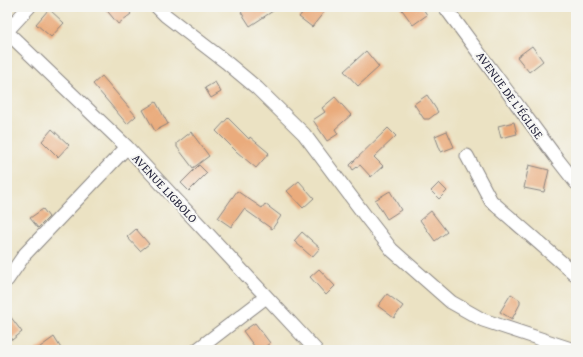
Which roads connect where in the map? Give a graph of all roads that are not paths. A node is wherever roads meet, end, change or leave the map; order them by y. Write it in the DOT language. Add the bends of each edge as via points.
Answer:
graph roads {
  1 [pos="29,7"];
  2 [pos="445,7"];
  3 [pos="164,10"];
  4 [pos="7,32"];
  5 [pos="127,147"];
  6 [pos="467,156"];
  7 [pos="576,183"];
  8 [pos="576,275"];
  9 [pos="7,280"];
  10 [pos="266,297"];
  11 [pos="197,350"];
  12 [pos="316,350"];
  13 [pos="574,350"];
  1 -- 4 [label="street"];
  2 -- 7 [label="street, AVENUE DE L'ÉGLISE"];
  3 -- 13 [label="street" via="257,88 304,134 392,250 452,302 483,320"];
  4 -- 5 [label="street, AVENUE LIGBOLO"];
  5 -- 9 [label="street" via="25,254"];
  5 -- 10 [label="street, AVENUE LIGBOLO"];
  6 -- 8 [label="street" via="491,201"];
  10 -- 11 [label="street"];
  10 -- 12 [label="street, AVENUE LIGBOLO"];
}
